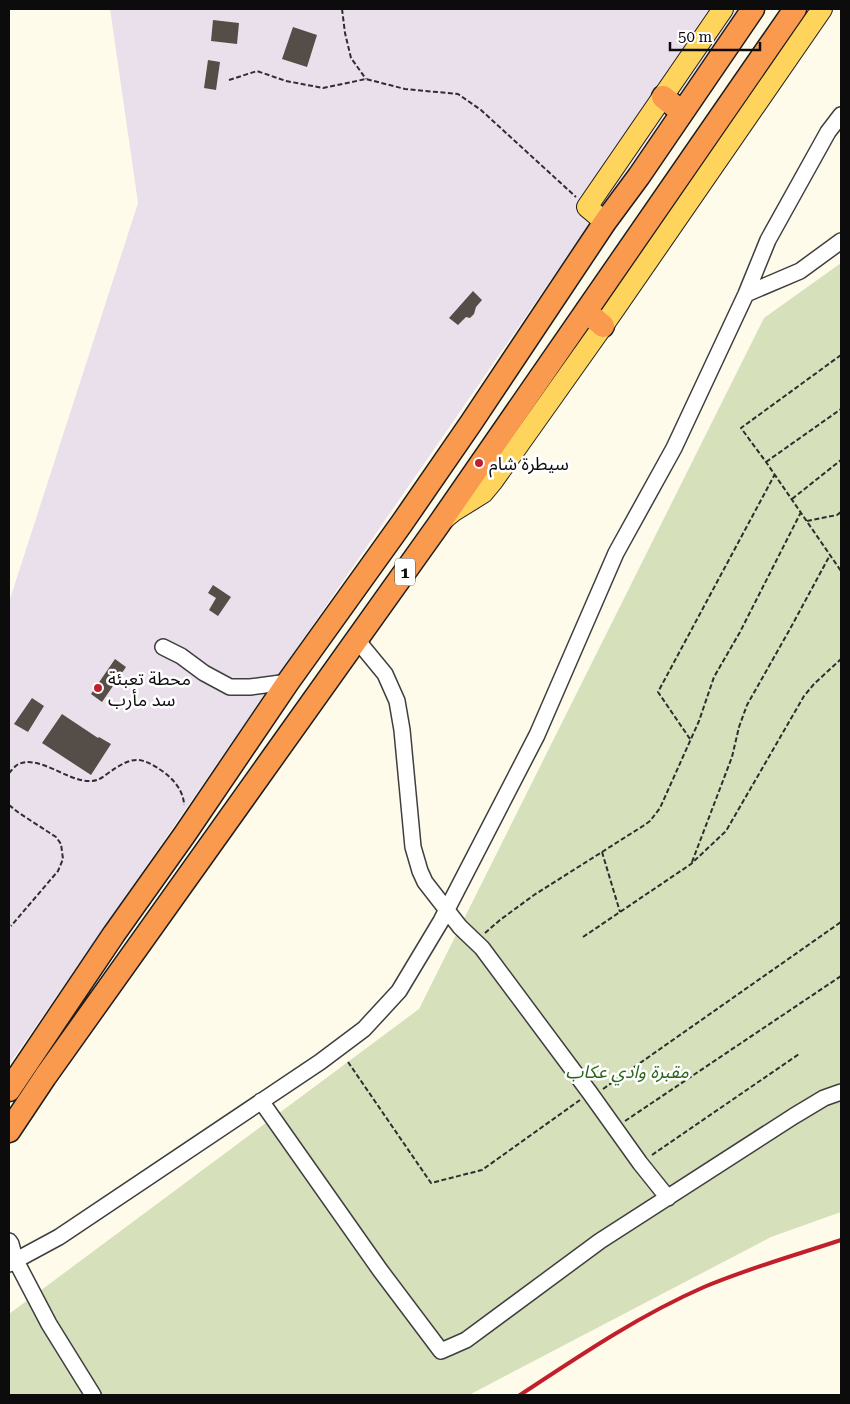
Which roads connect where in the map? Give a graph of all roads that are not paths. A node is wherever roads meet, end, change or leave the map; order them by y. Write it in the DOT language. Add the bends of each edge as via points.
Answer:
graph roads {
  1 [pos="723,9"];
  2 [pos="753,9"];
  3 [pos="795,9"];
  4 [pos="822,9"];
  5 [pos="663,97"];
  6 [pos="682,112"];
  7 [pos="841,115"];
  8 [pos="606,222"];
  9 [pos="841,240"];
  10 [pos="634,241"];
  11 [pos="746,294"];
  12 [pos="586,311"];
  13 [pos="603,326"];
  14 [pos="439,524"];
  15 [pos="357,640"];
  16 [pos="163,647"];
  17 [pos="288,682"];
  18 [pos="447,910"];
  19 [pos="9,1090"];
  20 [pos="841,1092"];
  21 [pos="261,1101"];
  22 [pos="9,1131"];
  23 [pos="668,1198"];
  24 [pos="9,1241"];
  25 [pos="12,1261"];
  26 [pos="93,1395"];
  1 -- 5 [label="main road"];
  2 -- 6 [label="highway, 1"];
  3 -- 10 [label="highway, 1"];
  4 -- 13 [label="main road"];
  5 -- 6 [label="highway"];
  5 -- 8 [label="main road" via="586,207"];
  6 -- 8 [label="highway, 1"];
  7 -- 11 [label="street" via="828,132 768,240"];
  8 -- 10 [label="highway"];
  8 -- 17 [label="highway, 1" via="402,523"];
  9 -- 11 [label="street" via="800,271"];
  10 -- 12 [label="highway, 1"];
  11 -- 18 [label="street" via="674,448 616,553 537,735"];
  12 -- 13 [label="highway"];
  12 -- 14 [label="highway, 1"];
  13 -- 14 [label="main road" via="493,481 483,493"];
  14 -- 15 [label="highway, 1"];
  15 -- 18 [label="street" via="385,674 397,701 413,847 425,882"];
  15 -- 22 [label="highway, 1"];
  16 -- 17 [label="street" via="230,687"];
  17 -- 19 [label="highway, 1"];
  18 -- 21 [label="street" via="399,991 364,1029"];
  18 -- 23 [label="street" via="477,942"];
  20 -- 23 [label="street" via="824,1098"];
  21 -- 23 [label="street" via="441,1351 466,1340 600,1241"];
  21 -- 25 [label="street" via="58,1237"];
  24 -- 25 [label="street"];
  25 -- 26 [label="street"];
}
